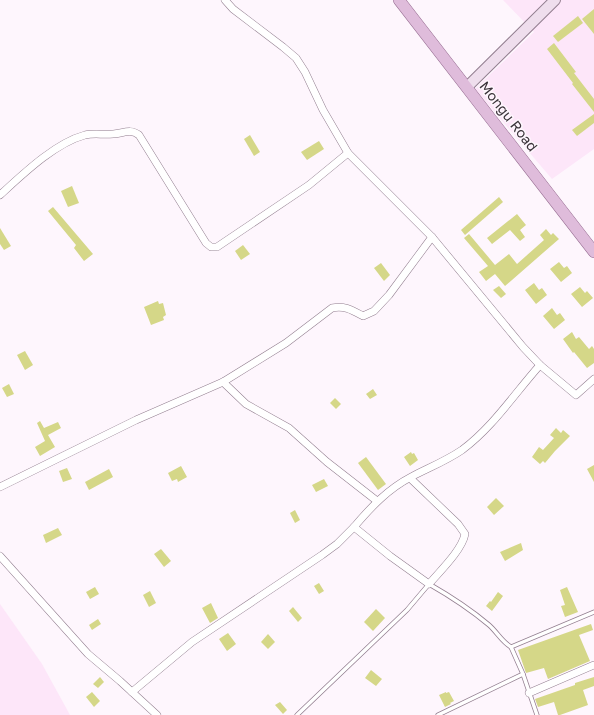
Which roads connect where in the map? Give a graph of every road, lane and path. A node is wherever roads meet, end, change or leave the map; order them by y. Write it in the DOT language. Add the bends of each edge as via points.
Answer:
graph roads {
  1 [pos="225,0"];
  2 [pos="399,0"];
  3 [pos="555,0"];
  4 [pos="467,87"];
  5 [pos="348,154"];
  6 [pos="0,195"];
  7 [pos="432,237"];
  8 [pos="594,252"];
  9 [pos="540,365"];
  10 [pos="594,379"];
  11 [pos="223,382"];
  12 [pos="410,478"];
  13 [pos="0,487"];
  14 [pos="377,501"];
  15 [pos="354,527"];
  16 [pos="0,556"];
  17 [pos="429,584"];
  18 [pos="594,612"];
  19 [pos="511,647"];
  20 [pos="594,665"];
  21 [pos="523,674"];
  22 [pos="132,692"];
  23 [pos="530,692"];
  24 [pos="157,715"];
  25 [pos="297,715"];
  26 [pos="438,715"];
  27 [pos="537,715"];
  1 -- 5 [label="street" via="296,58"];
  2 -- 4 [label="main road, Mongu Road"];
  3 -- 4 [label="street"];
  4 -- 8 [label="main road, Mongu Road"];
  5 -- 6 [label="street" via="309,185 216,247 206,243 139,135 134,132 85,135 74,139 32,167"];
  5 -- 7 [label="street"];
  7 -- 9 [label="street"];
  7 -- 11 [label="street" via="374,311 363,316 345,307 332,308 286,343"];
  9 -- 10 [label="street" via="576,395"];
  9 -- 12 [label="street" via="494,419 462,449"];
  11 -- 13 [label="street" via="136,420"];
  11 -- 14 [label="street" via="246,404 289,428"];
  12 -- 14 [label="street"];
  12 -- 17 [label="street" via="458,524 465,534 453,555"];
  14 -- 15 [label="street"];
  15 -- 17 [label="street"];
  15 -- 22 [label="street" via="322,555 192,642"];
  16 -- 22 [label="street" via="88,654"];
  17 -- 19 [label="lane" via="466,606 491,626"];
  17 -- 25 [label="lane" via="406,610"];
  18 -- 19 [label="lane"];
  19 -- 21 [label="lane"];
  20 -- 23 [label="street"];
  21 -- 23 [label="lane"];
  21 -- 26 [label="lane"];
  22 -- 24 [label="street"];
  23 -- 27 [label="lane"];
}
